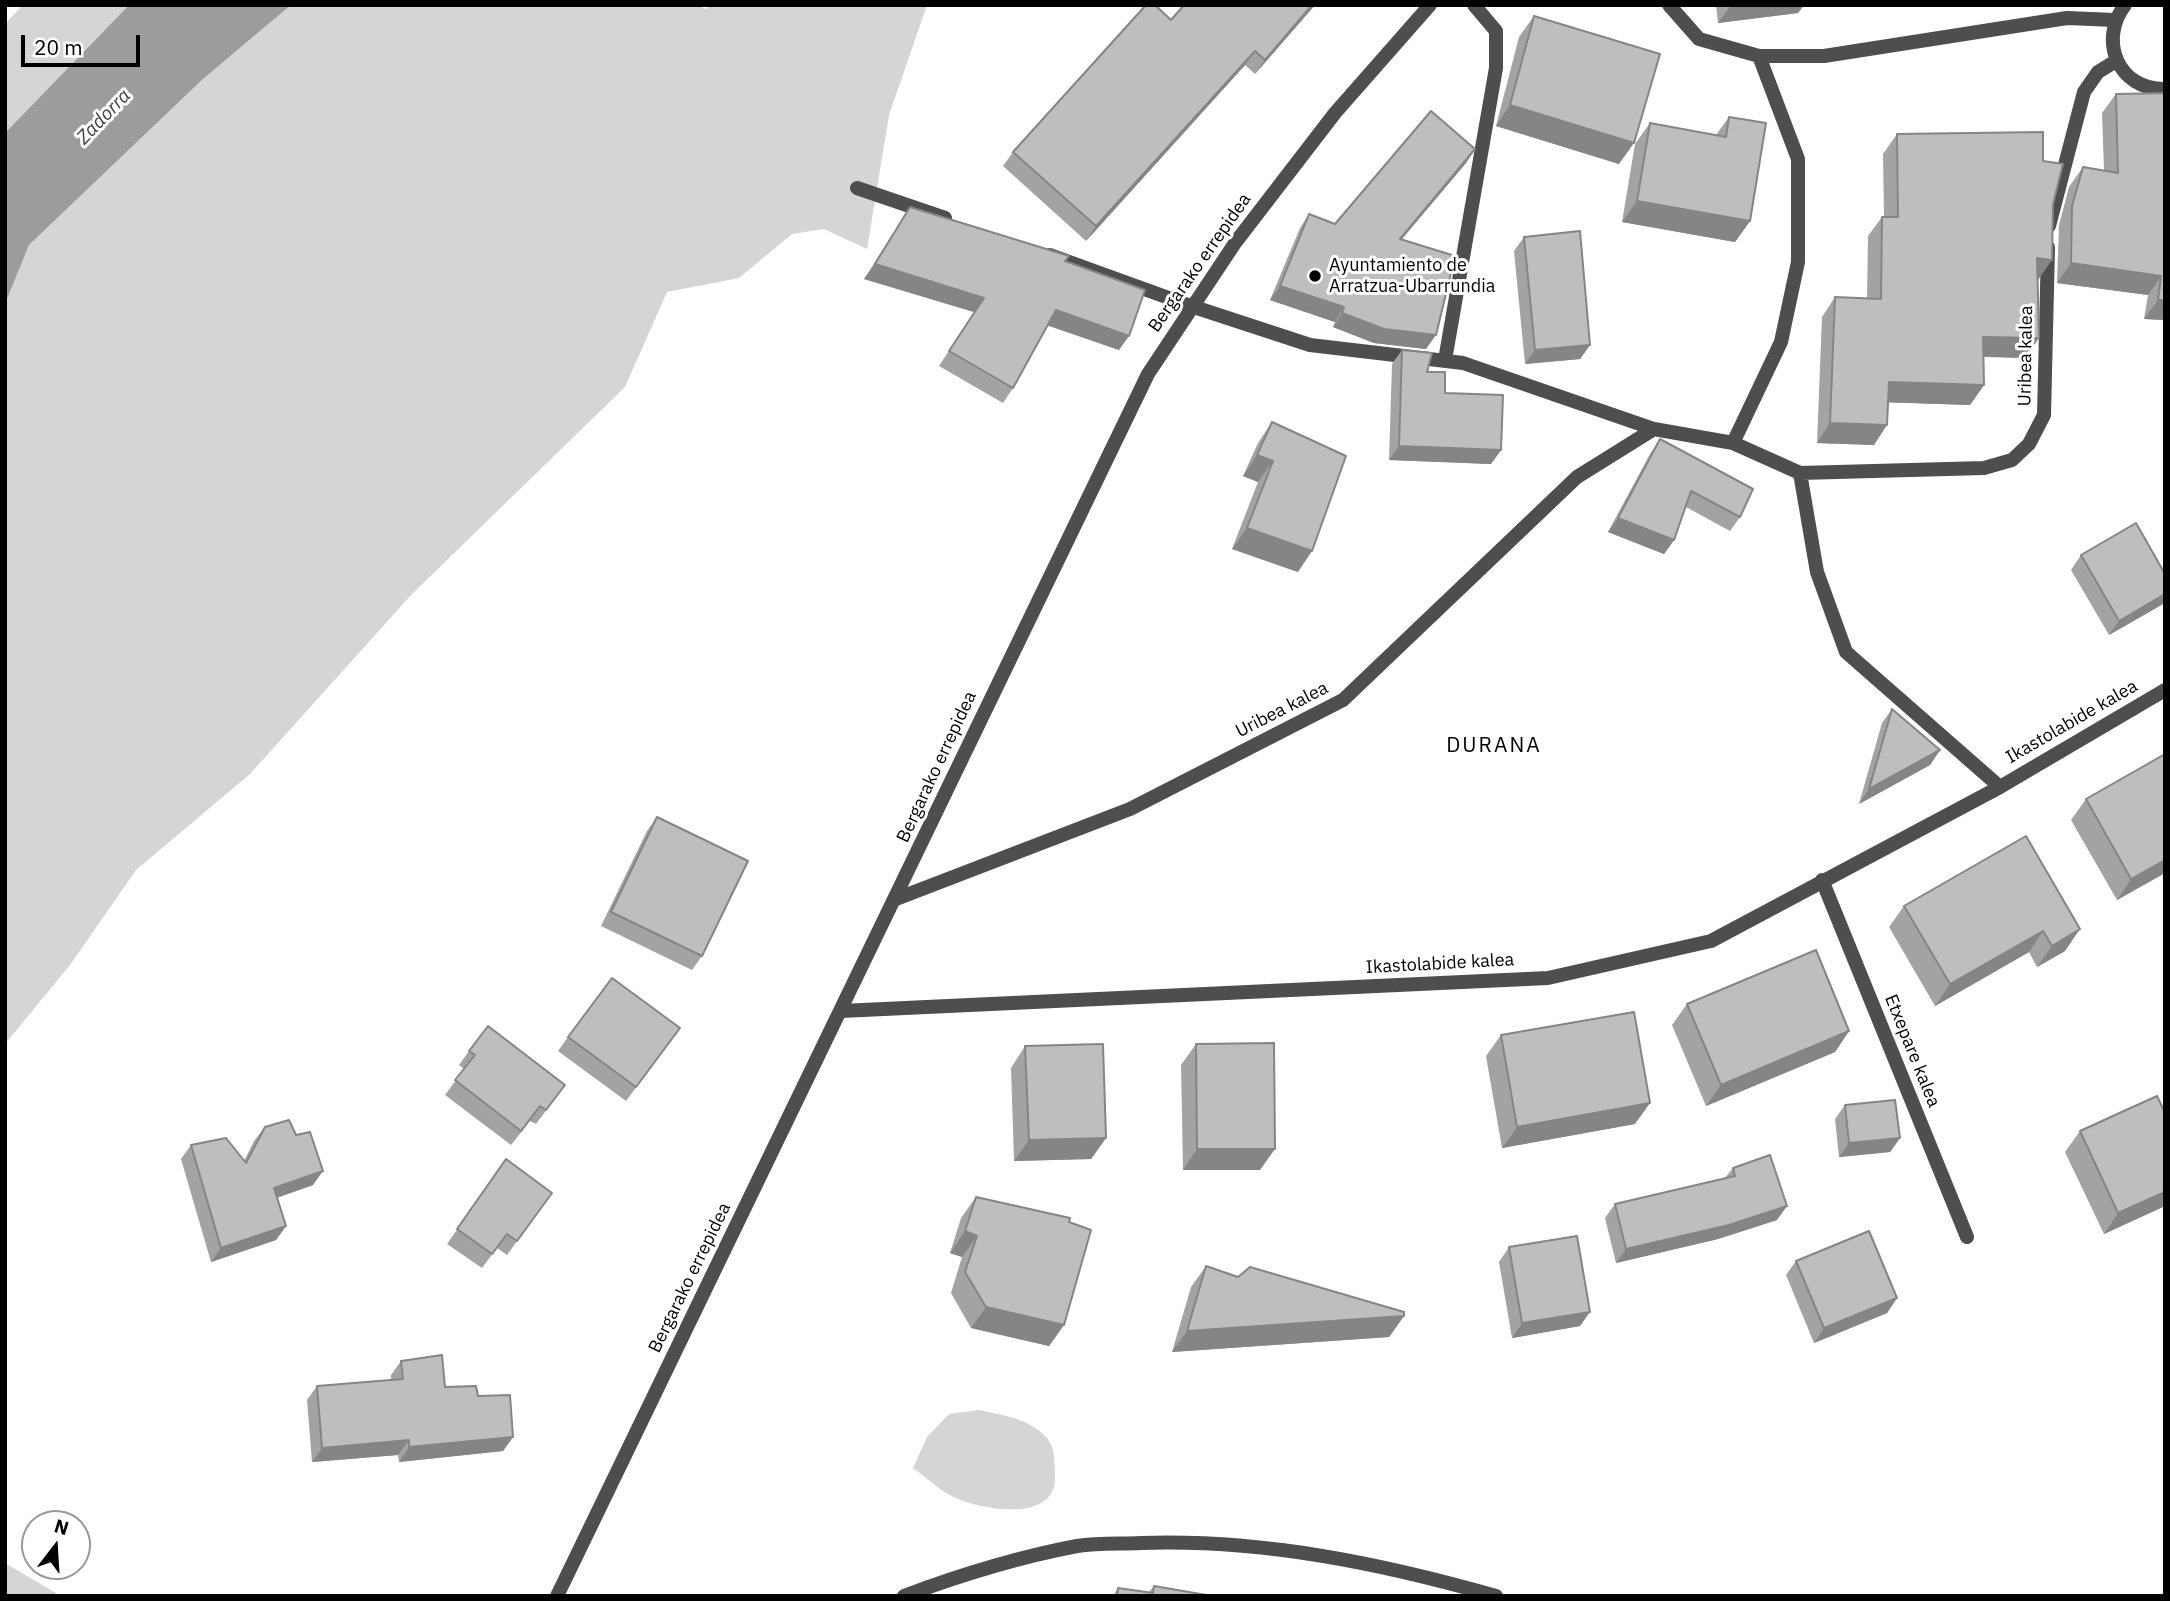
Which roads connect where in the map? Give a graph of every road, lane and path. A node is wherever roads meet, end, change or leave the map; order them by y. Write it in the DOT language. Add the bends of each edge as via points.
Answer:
graph roads {
  1 [pos="1430,5"];
  2 [pos="1474,5"];
  3 [pos="1669,5"];
  4 [pos="2125,5"];
  5 [pos="2115,20"];
  6 [pos="1759,56"];
  7 [pos="2116,61"];
  8 [pos="2165,89"];
  9 [pos="857,188"];
  10 [pos="956,222"];
  11 [pos="1034,249"];
  12 [pos="1191,306"];
  13 [pos="1445,360"];
  14 [pos="1654,429"];
  15 [pos="1733,443"];
  16 [pos="1800,473"];
  17 [pos="2165,690"];
  18 [pos="2000,787"];
  19 [pos="1822,880"];
  20 [pos="896,899"];
  21 [pos="841,1012"];
  22 [pos="1967,1237"];
  23 [pos="557,1596"];
  24 [pos="904,1596"];
  25 [pos="1496,1596"];
  1 -- 12 [label="street, Bergarako errepidea" via="1335,113"];
  2 -- 13 [label="street" via="1496,31 1496,68"];
  3 -- 6 [label="street" via="1699,39"];
  4 -- 5 [label="street"];
  5 -- 6 [label="street" via="2067,18 1824,56"];
  5 -- 7 [label="street" via="2112,46"];
  6 -- 15 [label="street" via="1798,159 1798,262 1782,342"];
  7 -- 8 [label="street" via="2138,84"];
  7 -- 16 [label="street, Uribea kalea" via="2098,72 2084,93 2049,224 2044,415 2029,444 2012,460 1984,468"];
  9 -- 10 [label="street"];
  11 -- 12 [label="street, Uribea kalea"];
  12 -- 13 [label="street, Uribea kalea" via="1310,345"];
  12 -- 20 [label="street, Bergarako errepidea" via="1148,374"];
  13 -- 14 [label="street, Uribea kalea"];
  14 -- 15 [label="street, Uribea kalea"];
  14 -- 20 [label="street, Uribea kalea" via="1577,477 1343,700 1130,809"];
  15 -- 16 [label="street, Uribea kalea"];
  16 -- 18 [label="street, Ikastolabide kalea" via="1817,572 1846,652"];
  17 -- 18 [label="street, Ikastolabide kalea"];
  18 -- 19 [label="street, Ikastolabide kalea"];
  19 -- 21 [label="street, Ikastolabide kalea" via="1711,941 1548,978"];
  19 -- 22 [label="street, Etxepare kalea"];
  20 -- 21 [label="street, Bergarako errepidea"];
  21 -- 23 [label="street, Bergarako errepidea"];
  24 -- 25 [label="street" via="962,1575 1079,1546 1179,1542 1286,1549 1429,1577"];
}
